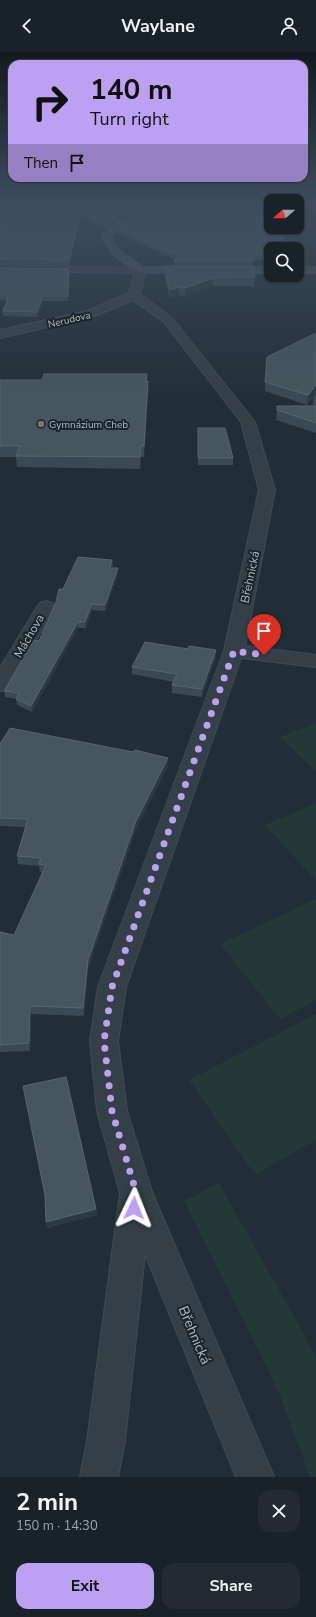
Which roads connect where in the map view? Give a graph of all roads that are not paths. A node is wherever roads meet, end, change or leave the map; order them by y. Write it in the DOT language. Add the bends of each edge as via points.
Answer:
graph roads {
  1 [pos="35,268"];
  2 [pos="141,270"];
  3 [pos="264,270"];
  4 [pos="304,270"];
  5 [pos="316,270"];
  6 [pos="134,295"];
  7 [pos="0,334"];
  8 [pos="46,607"];
  9 [pos="234,651"];
  10 [pos="316,661"];
  11 [pos="0,685"];
  12 [pos="136,1192"];
  13 [pos="99,1477"];
  14 [pos="255,1477"];
  1 -- 2 [label="street"];
  2 -- 3 [label="street"];
  2 -- 6 [label="street"];
  4 -- 5 [label="street"];
  6 -- 7 [label="street, Nerudova" via="91,314"];
  6 -- 9 [label="street, Břehnická" via="168,320 248,422 267,490"];
  8 -- 11 [label="street, Máchova"];
  9 -- 10 [label="street"];
  9 -- 12 [label="street, Břehnická" via="112,987 104,1041 112,1111"];
  12 -- 13 [label="street, Břehnická" via="106,1441"];
  12 -- 14 [label="street, Břehnická"];
}
